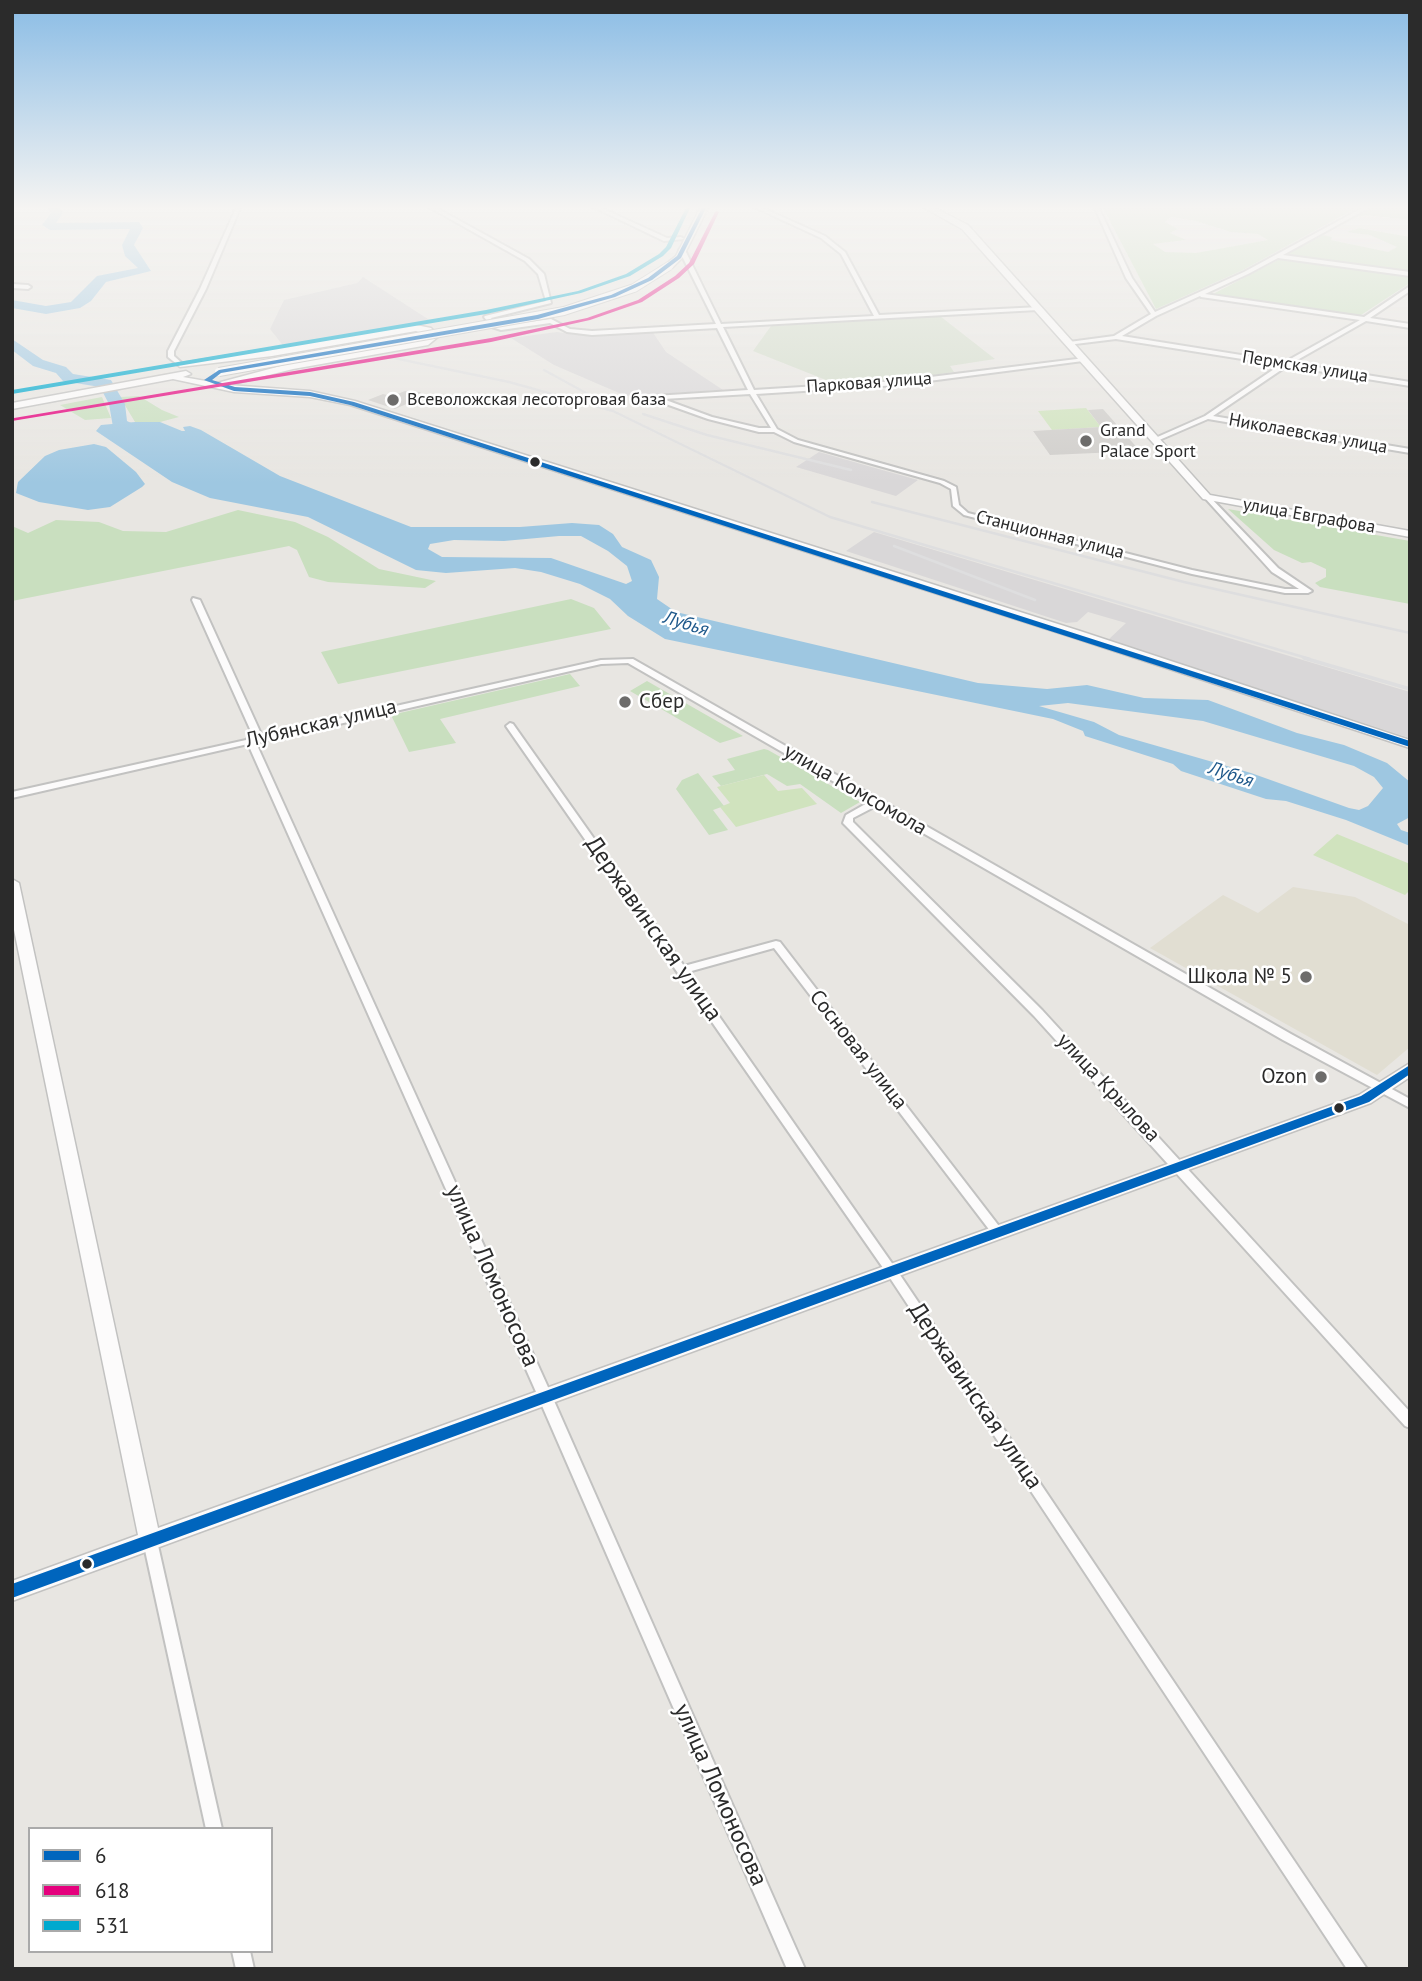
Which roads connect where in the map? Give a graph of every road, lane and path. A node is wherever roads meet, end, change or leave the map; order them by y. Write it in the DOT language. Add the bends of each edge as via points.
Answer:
graph roads {
  1 [pos="198,298"];
  2 [pos="549,298"];
  3 [pos="584,298"];
  4 [pos="602,298"];
  5 [pos="706,298"];
  6 [pos="867,298"];
  7 [pos="1029,298"];
  8 [pos="1143,298"];
  9 [pos="1193,298"];
  10 [pos="1223,298"];
  11 [pos="1395,298"];
  12 [pos="1038,308"];
  13 [pos="1154,315"];
  14 [pos="878,318"];
  15 [pos="1364,320"];
  16 [pos="719,326"];
  17 [pos="1410,326"];
  18 [pos="1116,337"];
  19 [pos="1069,344"];
  20 [pos="1083,359"];
  21 [pos="180,364"];
  22 [pos="1286,364"];
  23 [pos="215,370"];
  24 [pos="177,377"];
  25 [pos="1410,384"];
  26 [pos="218,386"];
  27 [pos="751,391"];
  28 [pos="654,398"];
  29 [pos="12,406"];
  30 [pos="1207,417"];
  31 [pos="775,430"];
  32 [pos="1155,439"];
  33 [pos="1410,451"];
  34 [pos="1207,497"];
  35 [pos="1410,534"];
  36 [pos="196,600"];
  37 [pos="630,661"];
  38 [pos="510,726"];
  39 [pos="254,738"];
  40 [pos="1410,744"];
  41 [pos="12,795"];
  42 [pos="876,802"];
  43 [pos="12,883"];
  44 [pos="683,970"];
  45 [pos="1410,1069"];
  46 [pos="1382,1089"];
  47 [pos="1410,1104"];
  48 [pos="1180,1167"];
  49 [pos="999,1233"];
  50 [pos="892,1272"];
  51 [pos="546,1398"];
  52 [pos="1410,1422"];
  53 [pos="150,1541"];
  54 [pos="12,1591"];
  55 [pos="214,1827"];
  56 [pos="796,1969"];
  57 [pos="1358,1969"];
  1 -- 21 [label="street" via="171,351"];
  2 -- 16 [label="street" via="544,305 486,319 501,328 546,321 580,333"];
  3 -- 23 [label="street, bridge" via="556,308"];
  4 -- 23 [label="street, bridge" via="564,311"];
  5 -- 16 [label="street"];
  6 -- 14 [label="street"];
  7 -- 12 [label="street"];
  8 -- 13 [label="street"];
  9 -- 13 [label="street"];
  10 -- 15 [label="street"];
  11 -- 15 [label="street"];
  12 -- 14 [label="street"];
  12 -- 19 [label="street"];
  13 -- 18 [label="street"];
  14 -- 16 [label="street"];
  15 -- 17 [label="street"];
  15 -- 22 [label="street"];
  16 -- 27 [label="street"];
  18 -- 19 [label="street"];
  18 -- 22 [label="street, Пермская улица"];
  19 -- 20 [label="street"];
  20 -- 27 [label="street, Парковая улица" via="898,383"];
  20 -- 32 [label="street"];
  21 -- 23 [label="street"];
  21 -- 24 [label="street" via="183,371"];
  21 -- 26 [label="street" via="412,329 425,329 435,336 428,342 292,366"];
  22 -- 25 [label="street, Пермская улица"];
  22 -- 30 [label="street"];
  23 -- 24 [label="street"];
  23 -- 26 [label="street" via="207,378"];
  24 -- 26 [label="street"];
  24 -- 29 [label="street"];
  26 -- 40 [label="street" via="352,402"];
  27 -- 28 [label="street, Парковая улица"];
  27 -- 31 [label="street"];
  28 -- 31 [label="street, Станционная улица" via="710,418"];
  30 -- 32 [label="street"];
  30 -- 33 [label="street, Николаевская улица"];
  31 -- 34 [label="street, Станционная улица" via="796,441 949,485 954,488 956,506 966,514 1192,572 1285,591 1308,591 1275,570"];
  32 -- 34 [label="street"];
  34 -- 35 [label="street, улица Евграфова"];
  36 -- 39 [label="street, улица Ломоносова"];
  37 -- 39 [label="street, Лубянская улица" via="601,662"];
  37 -- 42 [label="street, улица Комсомола"];
  38 -- 44 [label="street, Державинская улица"];
  39 -- 41 [label="street, Лубянская улица"];
  39 -- 51 [label="street, улица Ломоносова"];
  42 -- 46 [label="street, улица Комсомола"];
  42 -- 48 [label="street, улица Крылова" via="849,817 848,824 1038,1013"];
  43 -- 53 [label="street"];
  44 -- 49 [label="street, Сосновая улица" via="776,944"];
  44 -- 50 [label="street, Державинская улица"];
  45 -- 46 [label="street"];
  46 -- 47 [label="street, улица Комсомола"];
  46 -- 48 [label="street"];
  48 -- 49 [label="street"];
  48 -- 52 [label="street, улица Крылова"];
  49 -- 50 [label="street"];
  50 -- 51 [label="street"];
  50 -- 57 [label="street, Державинская улица"];
  51 -- 53 [label="street"];
  51 -- 56 [label="street, улица Ломоносова"];
  53 -- 54 [label="street"];
  53 -- 55 [label="street"];
}
